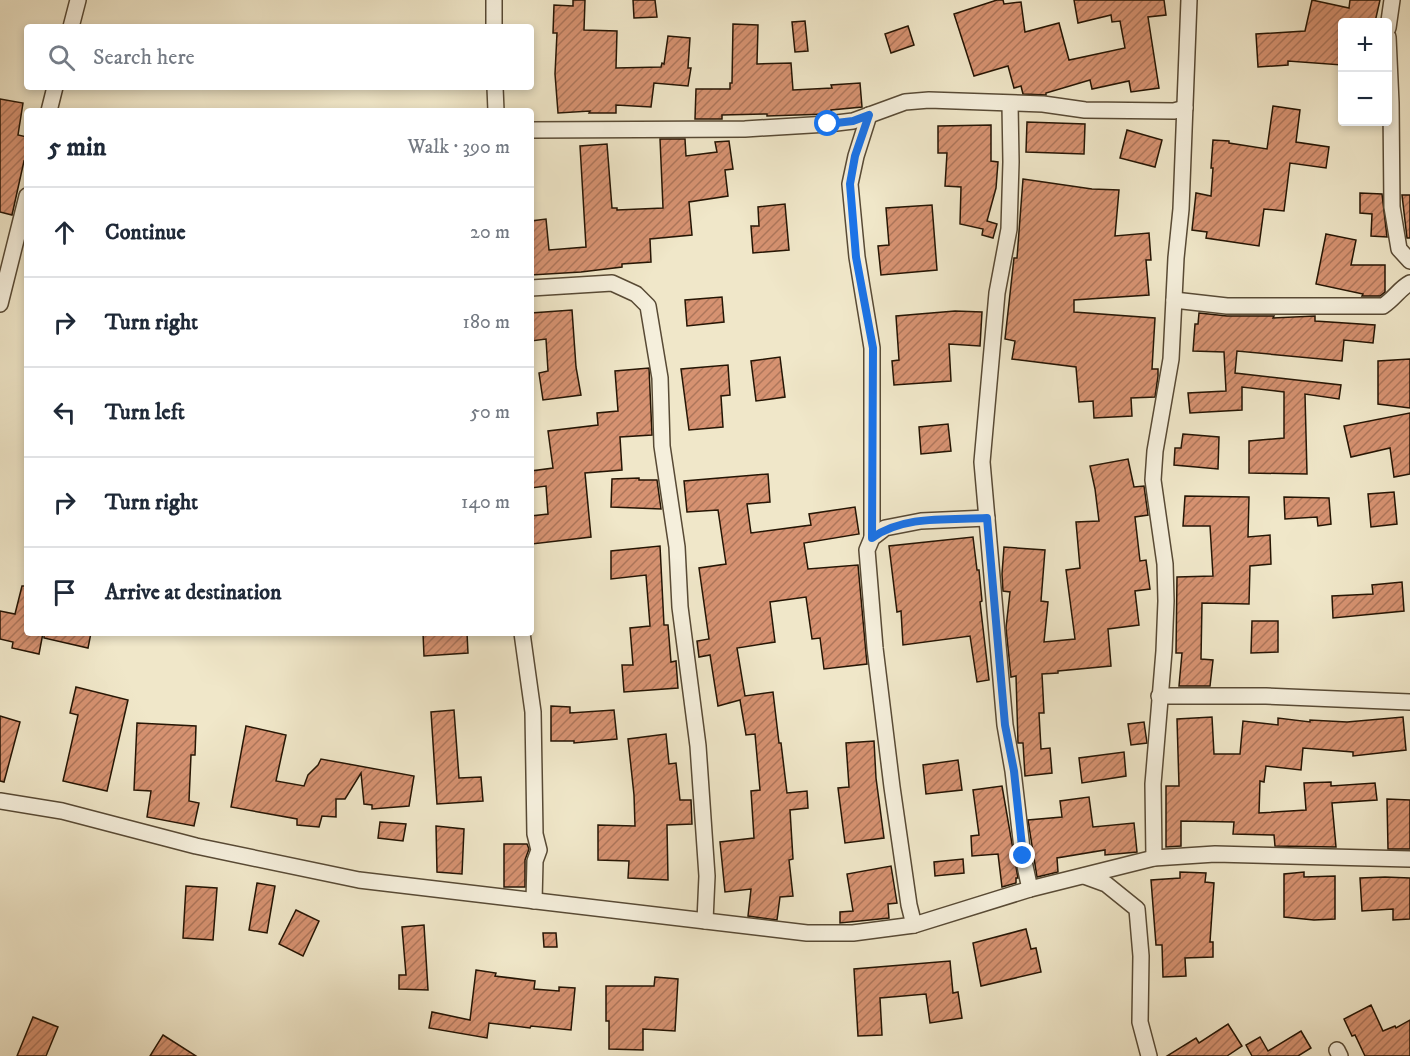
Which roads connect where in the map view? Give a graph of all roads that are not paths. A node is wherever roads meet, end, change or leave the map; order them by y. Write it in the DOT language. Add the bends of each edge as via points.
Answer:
graph roads {
  1 [pos="78,0"];
  2 [pos="494,0"];
  3 [pos="1189,0"];
  4 [pos="1392,0"];
  5 [pos="1389,18"];
  6 [pos="72,24"];
  7 [pos="494,24"];
  8 [pos="1389,72"];
  9 [pos="54,90"];
  10 [pos="495,90"];
  11 [pos="1010,104"];
  12 [pos="50,108"];
  13 [pos="496,108"];
  14 [pos="1181,112"];
  15 [pos="869,115"];
  16 [pos="534,130"];
  17 [pos="24,208"];
  18 [pos="1410,261"];
  19 [pos="1410,283"];
  20 [pos="534,288"];
  21 [pos="1174,300"];
  22 [pos="0,304"];
  23 [pos="987,518"];
  24 [pos="872,538"];
  25 [pos="522,636"];
  26 [pos="1160,696"];
  27 [pos="1410,702"];
  28 [pos="0,801"];
  29 [pos="1154,858"];
  30 [pos="1410,859"];
  31 [pos="1084,876"];
  32 [pos="1030,889"];
  33 [pos="534,901"];
  34 [pos="705,921"];
  35 [pos="914,925"];
  36 [pos="1149,1056"];
  1 -- 6 [label="street"];
  2 -- 7 [label="street"];
  3 -- 14 [label="street"];
  4 -- 5 [label="street"];
  8 -- 18 [label="street" via="1392,207 1399,249"];
  9 -- 12 [label="street"];
  10 -- 13 [label="street"];
  11 -- 14 [label="street"];
  11 -- 15 [label="street" via="929,100 905,102"];
  11 -- 23 [label="street" via="1009,228 997,293 982,462"];
  14 -- 21 [label="street" via="1181,208"];
  15 -- 16 [label="street" via="853,121 745,129"];
  15 -- 24 [label="street" via="850,184 856,257 873,348"];
  17 -- 22 [label="street"];
  19 -- 21 [label="street" via="1383,306 1227,306"];
  20 -- 34 [label="street" via="612,283 636,294 648,306 660,378 662,446 698,746 707,876"];
  21 -- 26 [label="street" via="1171,359 1153,480 1165,573"];
  23 -- 24 [label="street" via="921,521 885,528"];
  23 -- 32 [label="street" via="1005,725"];
  24 -- 35 [label="street" via="867,562 875,648"];
  25 -- 33 [label="street" via="533,712 535,834 539,850"];
  26 -- 27 [label="street"];
  26 -- 29 [label="street" via="1153,784"];
  28 -- 33 [label="street" via="62,811 196,846 359,880"];
  29 -- 30 [label="street" via="1215,854"];
  29 -- 31 [label="street"];
  31 -- 32 [label="street"];
  31 -- 36 [label="street" via="1106,884 1137,909 1140,1022"];
  32 -- 35 [label="street"];
  33 -- 34 [label="street"];
  34 -- 35 [label="street" via="807,933 853,933"];
}
